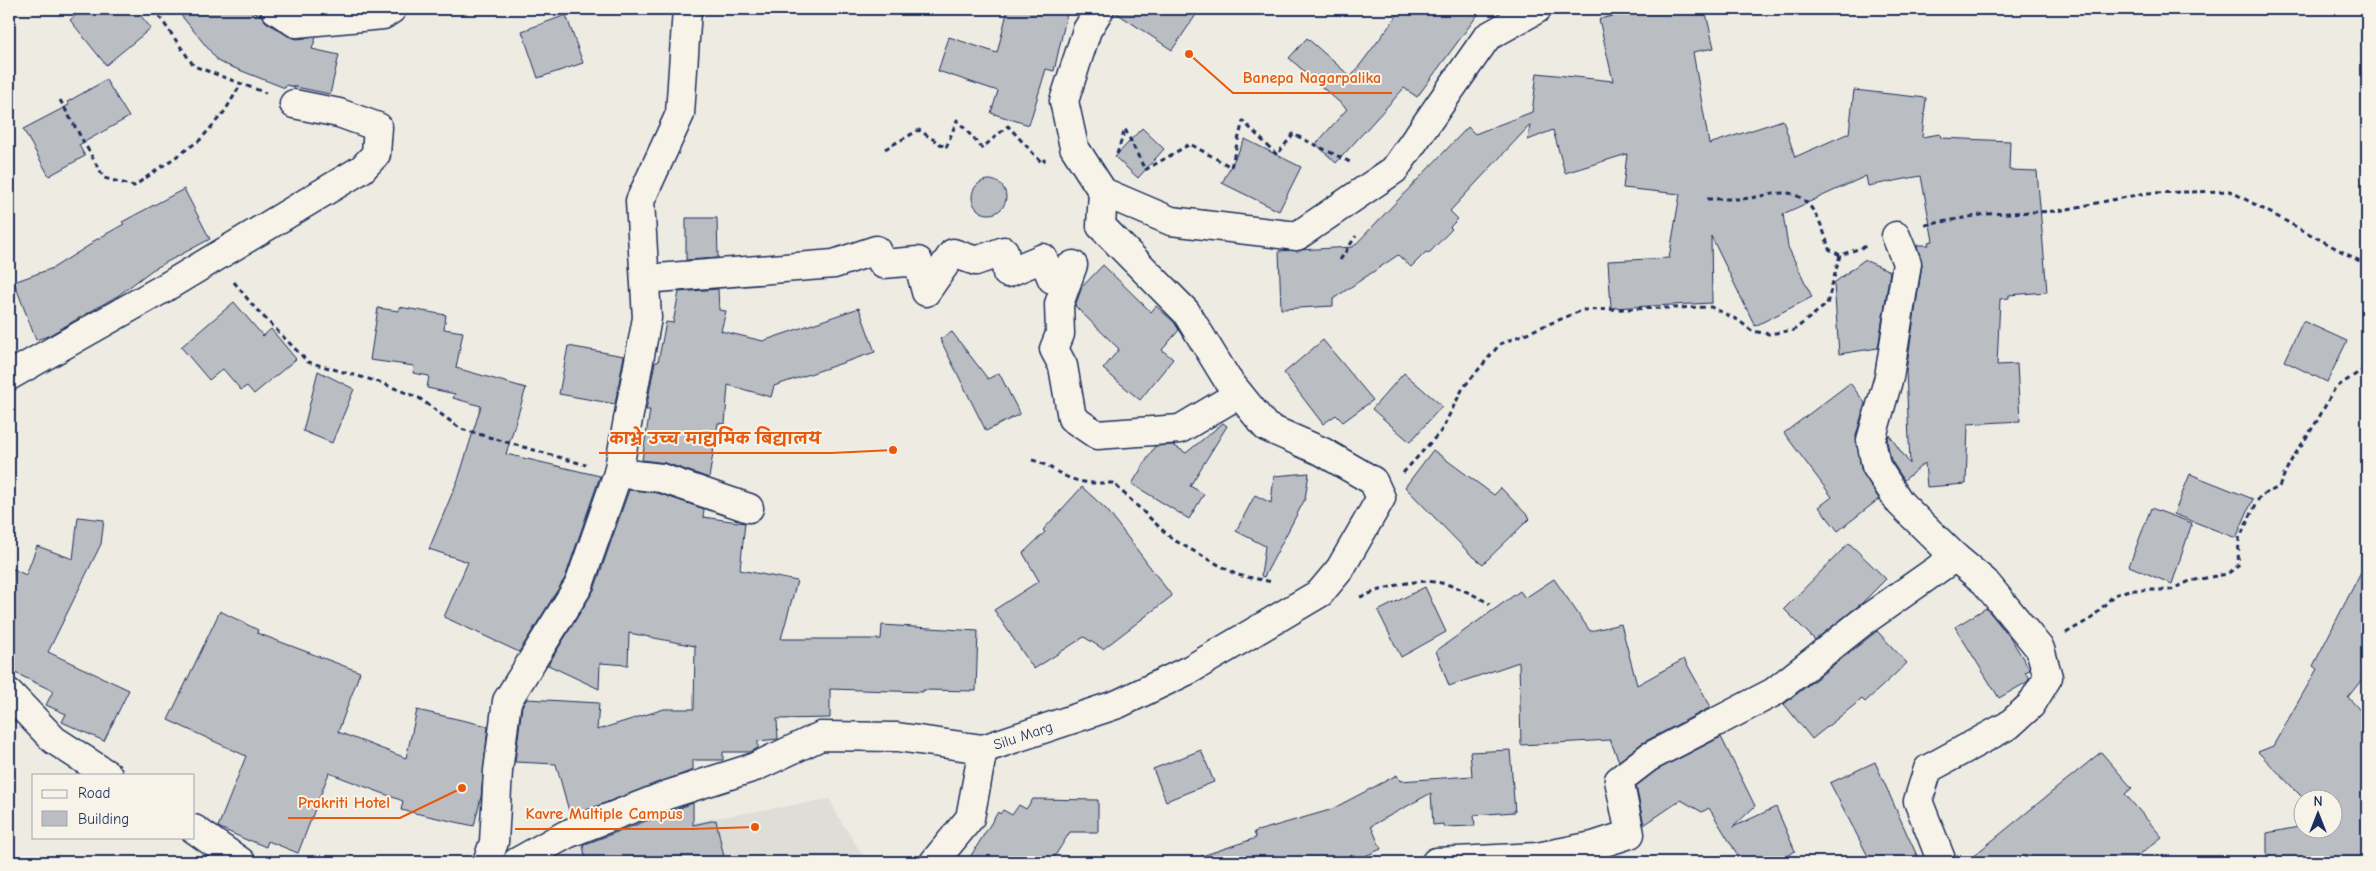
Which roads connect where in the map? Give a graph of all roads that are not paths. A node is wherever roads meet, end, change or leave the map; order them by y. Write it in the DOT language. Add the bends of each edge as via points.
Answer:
graph roads {
  1 [pos="275,9"];
  2 [pos="392,9"];
  3 [pos="687,9"];
  4 [pos="1100,9"];
  5 [pos="1537,9"];
  6 [pos="294,104"];
  7 [pos="1103,192"];
  8 [pos="1896,236"];
  9 [pos="645,279"];
  10 [pos="9,376"];
  11 [pos="1239,394"];
  12 [pos="618,473"];
  13 [pos="749,508"];
  14 [pos="1955,557"];
  15 [pos="9,693"];
  16 [pos="983,749"];
  17 [pos="106,774"];
  18 [pos="195,830"];
  19 [pos="241,862"];
  20 [pos="487,862"];
  21 [pos="517,862"];
  22 [pos="934,862"];
  23 [pos="1436,862"];
  24 [pos="1942,862"];
  1 -- 2 [label="street" via="296,23 383,15"];
  3 -- 9 [label="street" via="680,114 640,201"];
  4 -- 7 [label="street" via="1087,30 1064,100 1074,147"];
  5 -- 7 [label="street" via="1488,37 1394,170 1297,236 1171,221"];
  6 -- 10 [label="street" via="339,113 378,127 376,154 362,169 215,258"];
  7 -- 11 [label="street" via="1101,226 1186,312"];
  8 -- 14 [label="street" via="1907,262 1889,378 1871,440 1876,466 1900,504"];
  9 -- 11 [label="street" via="834,264 876,250 883,264 918,261 926,292 953,253 976,261 1004,252 1007,273 1043,258 1052,279 1073,265 1059,304 1060,334 1054,349 1063,366 1072,418 1097,435 1180,429"];
  9 -- 12 [label="street" via="647,318"];
  11 -- 16 [label="street, Silu Marg" via="1266,427 1322,452 1373,481 1381,498 1340,569 1320,593 1191,669 1118,704"];
  12 -- 13 [label="street" via="661,478"];
  12 -- 20 [label="street" via="578,585 507,701 498,771 494,842"];
  14 -- 23 [label="street" via="1861,623 1774,692 1649,756 1619,780 1630,834 1593,846 1537,857"];
  14 -- 24 [label="street" via="1985,582 2040,649 2048,677 2031,705 2009,725 1928,769 1918,801"];
  15 -- 17 [label="street" via="54,740"];
  16 -- 21 [label="street, Silu Marg" via="897,737 821,736 755,767 667,795 567,834"];
  16 -- 22 [label="street" via="970,818"];
  18 -- 19 [label="street"];
}
